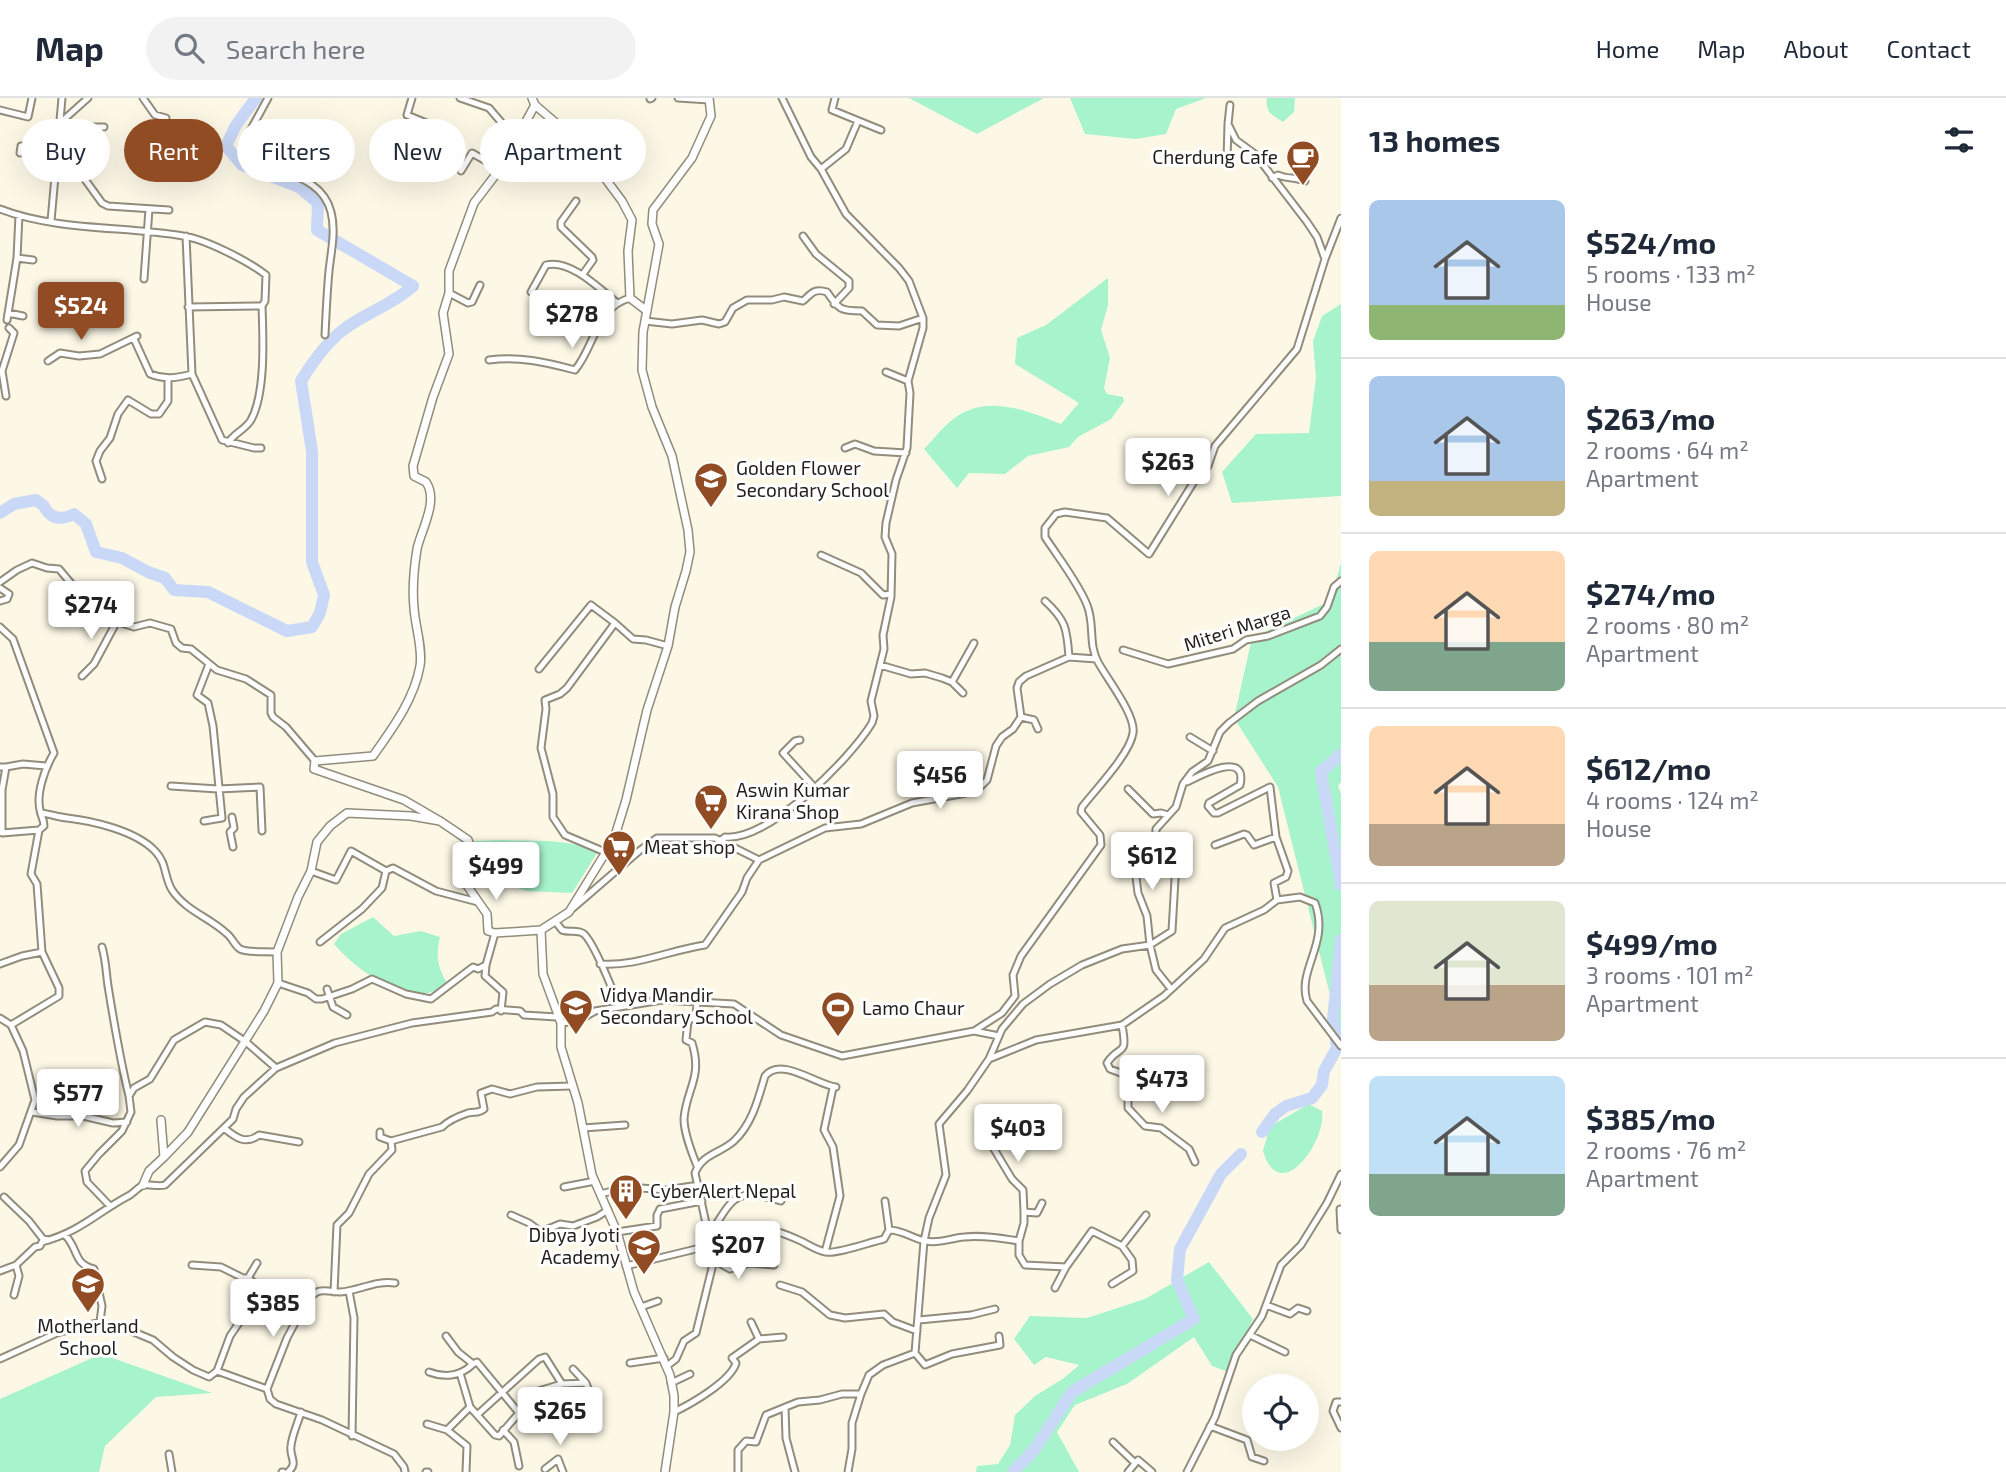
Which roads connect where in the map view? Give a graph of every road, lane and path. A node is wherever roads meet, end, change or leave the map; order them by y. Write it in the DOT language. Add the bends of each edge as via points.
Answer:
graph roads {
  1 [pos="32,98"];
  2 [pos="62,98"];
  3 [pos="88,98"];
  4 [pos="143,98"];
  5 [pos="268,98"];
  6 [pos="412,98"];
  7 [pos="460,98"];
  8 [pos="487,98"];
  9 [pos="678,98"];
  10 [pos="782,98"];
  11 [pos="835,98"];
  12 [pos="709,99"];
  13 [pos="533,102"];
  14 [pos="1230,105"];
  15 [pos="489,108"];
  16 [pos="0,110"];
  17 [pos="166,117"];
  18 [pos="60,119"];
  19 [pos="64,119"];
  20 [pos="416,119"];
  21 [pos="498,119"];
  22 [pos="526,119"];
  23 [pos="858,121"];
  24 [pos="1228,124"];
  25 [pos="881,130"];
  26 [pos="21,146"];
  27 [pos="20,153"];
  28 [pos="480,158"];
  29 [pos="1227,160"];
  30 [pos="466,163"];
  31 [pos="821,169"];
  32 [pos="1272,178"];
  33 [pos="1305,181"];
  34 [pos="55,182"];
  35 [pos="87,182"];
  36 [pos="490,182"];
  37 [pos="576,201"];
  38 [pos="0,209"];
  39 [pos="149,209"];
  40 [pos="169,210"];
  41 [pos="19,215"];
  42 [pos="1341,218"];
  43 [pos="51,221"];
  44 [pos="148,232"];
  45 [pos="186,236"];
  46 [pos="803,236"];
  47 [pos="17,258"];
  48 [pos="1325,259"];
  49 [pos="33,260"];
  50 [pos="583,274"];
  51 [pos="144,279"];
  52 [pos="480,285"];
  53 [pos="531,292"];
  54 [pos="449,293"];
  55 [pos="630,298"];
  56 [pos="616,302"];
  57 [pos="834,304"];
  58 [pos="262,306"];
  59 [pos="188,307"];
  60 [pos="647,311"];
  61 [pos="23,317"];
  62 [pos="923,318"];
  63 [pos="645,321"];
  64 [pos="9,328"];
  65 [pos="325,335"];
  66 [pos="0,343"];
  67 [pos="9,348"];
  68 [pos="489,360"];
  69 [pos="48,361"];
  70 [pos="886,372"];
  71 [pos="192,374"];
  72 [pos="168,379"];
  73 [pos="908,381"];
  74 [pos="6,396"];
  75 [pos="228,443"];
  76 [pos="261,448"];
  77 [pos="845,448"];
  78 [pos="906,453"];
  79 [pos="102,479"];
  80 [pos="821,555"];
  81 [pos="1341,581"];
  82 [pos="0,582"];
  83 [pos="0,588"];
  84 [pos="891,594"];
  85 [pos="0,601"];
  86 [pos="1045,601"];
  87 [pos="116,623"];
  88 [pos="615,623"];
  89 [pos="0,627"];
  90 [pos="974,643"];
  91 [pos="668,646"];
  92 [pos="1341,649"];
  93 [pos="1123,650"];
  94 [pos="1069,657"];
  95 [pos="1096,659"];
  96 [pos="209,664"];
  97 [pos="880,665"];
  98 [pos="539,669"];
  99 [pos="82,676"];
  100 [pos="952,682"];
  101 [pos="963,694"];
  102 [pos="1021,717"];
  103 [pos="1038,729"];
  104 [pos="1190,737"];
  105 [pos="800,740"];
  106 [pos="1213,751"];
  107 [pos="315,761"];
  108 [pos="46,766"];
  109 [pos="3,767"];
  110 [pos="1183,784"];
  111 [pos="171,786"];
  112 [pos="815,788"];
  113 [pos="218,789"];
  114 [pos="1128,789"];
  115 [pos="41,813"];
  116 [pos="1168,815"];
  117 [pos="222,818"];
  118 [pos="204,821"];
  119 [pos="440,821"];
  120 [pos="39,830"];
  121 [pos="262,831"];
  122 [pos="1,833"];
  123 [pos="1276,837"];
  124 [pos="720,841"];
  125 [pos="1215,845"];
  126 [pos="233,846"];
  127 [pos="1125,847"];
  128 [pos="605,852"];
  129 [pos="759,860"];
  130 [pos="311,871"];
  131 [pos="386,871"];
  132 [pos="1277,900"];
  133 [pos="478,902"];
  134 [pos="569,912"];
  135 [pos="555,921"];
  136 [pos="541,930"];
  137 [pos="495,933"];
  138 [pos="320,942"];
  139 [pos="1150,945"];
  140 [pos="102,947"];
  141 [pos="42,951"];
  142 [pos="277,952"];
  143 [pos="0,964"];
  144 [pos="600,964"];
  145 [pos="486,965"];
  146 [pos="278,983"];
  147 [pos="327,989"];
  148 [pos="1171,989"];
  149 [pos="329,997"];
  150 [pos="697,1001"];
  151 [pos="619,1006"];
  152 [pos="501,1011"];
  153 [pos="347,1015"];
  154 [pos="0,1018"];
  155 [pos="559,1020"];
  156 [pos="11,1025"];
  157 [pos="1122,1025"];
  158 [pos="974,1031"];
  159 [pos="999,1036"];
  160 [pos="246,1042"];
  161 [pos="1338,1042"];
  162 [pos="989,1059"];
  163 [pos="276,1068"];
  164 [pos="98,1080"];
  165 [pos="572,1086"];
  166 [pos="129,1096"];
  167 [pos="32,1112"];
  168 [pos="83,1116"];
  169 [pos="161,1120"];
  170 [pos="127,1122"];
  171 [pos="979,1124"];
  172 [pos="625,1125"];
  173 [pos="224,1128"];
  174 [pos="583,1128"];
  175 [pos="380,1132"];
  176 [pos="391,1140"];
  177 [pos="299,1142"];
  178 [pos="164,1157"];
  179 [pos="1195,1161"];
  180 [pos="697,1166"];
  181 [pos="0,1167"];
  182 [pos="1341,1174"];
  183 [pos="595,1181"];
  184 [pos="143,1185"];
  185 [pos="699,1185"];
  186 [pos="564,1187"];
  187 [pos="600,1194"];
  188 [pos="4,1197"];
  189 [pos="702,1201"];
  190 [pos="781,1201"];
  191 [pos="885,1201"];
  192 [pos="1042,1203"];
  193 [pos="1327,1203"];
  194 [pos="110,1206"];
  195 [pos="1340,1209"];
  196 [pos="608,1210"];
  197 [pos="1024,1212"];
  198 [pos="511,1215"];
  199 [pos="1146,1215"];
  200 [pos="889,1230"];
  201 [pos="1341,1230"];
  202 [pos="617,1231"];
  203 [pos="710,1234"];
  204 [pos="65,1235"];
  205 [pos="50,1240"];
  206 [pos="924,1241"];
  207 [pos="1019,1241"];
  208 [pos="1122,1246"];
  209 [pos="713,1251"];
  210 [pos="825,1252"];
  211 [pos="714,1260"];
  212 [pos="257,1263"];
  213 [pos="16,1265"];
  214 [pos="192,1265"];
  215 [pos="774,1265"];
  216 [pos="626,1266"];
  217 [pos="1066,1267"];
  218 [pos="0,1271"];
  219 [pos="248,1278"];
  220 [pos="395,1283"];
  221 [pos="1112,1284"];
  222 [pos="780,1285"];
  223 [pos="1055,1288"];
  224 [pos="349,1291"];
  225 [pos="334,1292"];
  226 [pos="14,1295"];
  227 [pos="263,1296"];
  228 [pos="658,1301"];
  229 [pos="305,1304"];
  230 [pos="1266,1305"];
  231 [pos="641,1307"];
  232 [pos="995,1308"];
  233 [pos="1307,1311"];
  234 [pos="919,1320"];
  235 [pos="100,1322"];
  236 [pos="751,1322"];
  237 [pos="917,1331"];
  238 [pos="1250,1335"];
  239 [pos="446,1336"];
  240 [pos="999,1336"];
  241 [pos="783,1337"];
  242 [pos="759,1339"];
  243 [pos="1285,1352"];
  244 [pos="915,1353"];
  245 [pos="0,1359"];
  246 [pos="666,1362"];
  247 [pos="630,1363"];
  248 [pos="473,1364"];
  249 [pos="573,1369"];
  250 [pos="217,1371"];
  251 [pos="429,1372"];
  252 [pos="460,1373"];
  253 [pos="690,1374"];
  254 [pos="586,1383"];
  255 [pos="671,1383"];
  256 [pos="562,1384"];
  257 [pos="267,1389"];
  258 [pos="502,1391"];
  259 [pos="535,1392"];
  260 [pos="860,1394"];
  261 [pos="1341,1402"];
  262 [pos="594,1405"];
  263 [pos="470,1407"];
  264 [pos="785,1407"];
  265 [pos="301,1412"];
  266 [pos="674,1412"];
  267 [pos="477,1415"];
  268 [pos="427,1424"];
  269 [pos="1210,1426"];
  270 [pos="1341,1428"];
  271 [pos="447,1430"];
  272 [pos="503,1430"];
  273 [pos="352,1436"];
  274 [pos="1113,1443"];
  275 [pos="169,1454"];
  276 [pos="1264,1461"];
  277 [pos="1135,1463"];
  278 [pos="519,1466"];
  279 [pos="545,1469"];
  280 [pos="172,1472"];
  281 [pos="284,1472"];
  282 [pos="405,1472"];
  283 [pos="466,1472"];
  284 [pos="563,1472"];
  285 [pos="665,1472"];
  286 [pos="738,1472"];
  287 [pos="794,1472"];
  288 [pos="848,1472"];
  289 [pos="1128,1472"];
  290 [pos="1152,1472"];
  291 [pos="1187,1472"];
  1 -- 16 [label="street" via="28,117"];
  2 -- 18 [label="street"];
  3 -- 19 [label="street"];
  4 -- 17 [label="street" via="155,115"];
  5 -- 65 [label="street" via="244,142 246,152 317,189 331,212"];
  6 -- 20 [label="street" via="407,114"];
  7 -- 15 [label="street"];
  8 -- 15 [label="street"];
  9 -- 12 [label="street"];
  10 -- 31 [label="street"];
  11 -- 23 [label="street" via="832,110"];
  12 -- 60 [label="street" via="711,116 692,158 653,210 652,225 659,244"];
  13 -- 22 [label="street"];
  13 -- 55 [label="street" via="579,142 632,220"];
  14 -- 24 [label="street"];
  15 -- 21 [label="street"];
  23 -- 25 [label="street"];
  23 -- 31 [label="street" via="846,149"];
  24 -- 29 [label="street"];
  24 -- 32 [label="street" via="1236,140 1255,154"];
  26 -- 27 [label="street"];
  28 -- 30 [label="street" via="472,153"];
  31 -- 62 [label="street" via="846,214 909,281"];
  32 -- 33 [label="street" via="1278,175"];
  32 -- 48 [label="street" via="1313,230"];
  34 -- 43 [label="street"];
  35 -- 39 [label="street" via="108,206"];
  36 -- 54 [label="street" via="474,203 449,271"];
  37 -- 50 [label="street" via="561,227 592,257"];
  38 -- 41 [label="street"];
  39 -- 40 [label="street"];
  39 -- 44 [label="street"];
  41 -- 43 [label="street"];
  41 -- 47 [label="street"];
  42 -- 48 [label="street"];
  43 -- 44 [label="street"];
  44 -- 45 [label="street"];
  44 -- 51 [label="street"];
  45 -- 58 [label="street" via="266,275"];
  45 -- 59 [label="street"];
  46 -- 57 [label="street" via="816,254 849,281 849,288"];
  47 -- 49 [label="street"];
  47 -- 61 [label="street" via="8,316"];
  48 -- 95 [label="street" via="1297,349 1214,446 1208,466 1149,554 1107,518 1065,512 1056,514 1045,528 1045,537 1087,606"];
  50 -- 53 [label="street" via="546,265"];
  50 -- 56 [label="street"];
  52 -- 54 [label="street" via="468,303"];
  54 -- 107 [label="street" via="443,313 449,354 413,466 414,476 426,482 430,494 413,579 420,665 395,727 373,756"];
  55 -- 56 [label="street"];
  55 -- 60 [label="street"];
  56 -- 68 [label="street" via="605,313 575,370 511,357"];
  57 -- 62 [label="street" via="853,313 862,311 877,325 899,326"];
  57 -- 63 [label="street" via="827,292 815,290 803,301 784,297 747,300 719,324"];
  58 -- 59 [label="street"];
  58 -- 75 [label="street" via="264,340 257,407 245,428"];
  59 -- 71 [label="street"];
  60 -- 63 [label="street"];
  62 -- 73 [label="street"];
  63 -- 91 [label="street" via="642,370 672,456 690,552"];
  64 -- 67 [label="street" via="14,333"];
  66 -- 67 [label="street"];
  67 -- 74 [label="street" via="2,371"];
  69 -- 72 [label="street" via="60,353 100,354 135,337 150,374"];
  70 -- 73 [label="street"];
  71 -- 72 [label="street"];
  71 -- 75 [label="street" via="219,436"];
  72 -- 79 [label="street" via="168,401 159,414 128,400 118,414 96,461"];
  73 -- 78 [label="street"];
  75 -- 76 [label="street"];
  77 -- 78 [label="street" via="855,444 874,452"];
  78 -- 84 [label="street" via="886,523 885,537 892,554"];
  80 -- 84 [label="street" via="861,573 883,595"];
  81 -- 93 [label="street, Miteri Marga" via="1320,616 1246,640 1233,649 1168,664"];
  82 -- 87 [label="street" via="32,563 59,569 91,607"];
  83 -- 85 [label="street" via="9,594"];
  84 -- 97 [label="street"];
  86 -- 94 [label="street" via="1063,620"];
  87 -- 96 [label="street" via="134,628 150,623 171,629 176,643 197,652"];
  87 -- 99 [label="street" via="94,664"];
  88 -- 91 [label="street" via="633,639"];
  88 -- 98 [label="street" via="591,605"];
  88 -- 128 [label="street" via="567,688 545,700 541,748 553,794 553,817 565,835"];
  89 -- 108 [label="street" via="13,639 54,753"];
  90 -- 100 [label="street"];
  91 -- 128 [label="street" via="626,800"];
  92 -- 106 [label="street" via="1228,723"];
  94 -- 95 [label="street"];
  94 -- 102 [label="street" via="1019,682"];
  95 -- 158 [label="street" via="1133,721 1133,734 1107,778 1082,807 1102,843 1021,956 1013,975 1015,996 1010,1004"];
  96 -- 107 [label="street" via="271,695 271,713"];
  96 -- 113 [label="street" via="197,695 208,703"];
  97 -- 100 [label="street"];
  97 -- 112 [label="street" via="871,701 872,723"];
  100 -- 101 [label="street"];
  102 -- 103 [label="street" via="1034,720"];
  102 -- 129 [label="street" via="996,746 981,786 912,803 861,824 825,828"];
  104 -- 106 [label="street"];
  105 -- 112 [label="street" via="783,753"];
  106 -- 110 [label="street"];
  107 -- 119 [label="street" via="317,771 404,800"];
  108 -- 109 [label="street"];
  108 -- 115 [label="street"];
  109 -- 122 [label="street"];
  110 -- 116 [label="street" via="1176,807"];
  110 -- 123 [label="street" via="1223,766 1239,770 1240,785 1209,803 1214,813 1269,786"];
  111 -- 113 [label="street"];
  112 -- 124 [label="street" via="755,832"];
  113 -- 117 [label="street"];
  113 -- 121 [label="street" via="260,787"];
  114 -- 116 [label="street" via="1153,814"];
  115 -- 120 [label="street" via="44,826"];
  115 -- 142 [label="street" via="81,818 146,844 165,863 177,896 226,933 237,947"];
  116 -- 139 [label="street" via="1155,833 1176,862 1173,930"];
  117 -- 118 [label="street"];
  117 -- 126 [label="street" via="235,817 230,832"];
  119 -- 130 [label="street" via="347,813 317,842"];
  119 -- 133 [label="street" via="468,840 466,884"];
  120 -- 122 [label="street"];
  120 -- 141 [label="street" via="31,874 37,884"];
  123 -- 125 [label="street" via="1254,845 1244,834"];
  123 -- 132 [label="street" via="1288,872 1274,883"];
  124 -- 129 [label="street"];
  124 -- 134 [label="street" via="657,838"];
  127 -- 139 [label="street" via="1147,916"];
  128 -- 134 [label="street"];
  129 -- 144 [label="street" via="705,945"];
  130 -- 131 [label="street" via="336,880 351,851"];
  130 -- 142 [label="street"];
  131 -- 133 [label="street" via="393,868 436,891"];
  131 -- 138 [label="street" via="382,888"];
  132 -- 148 [label="street" via="1225,929 1204,959"];
  132 -- 161 [label="street" via="1300,897 1315,903 1319,936 1305,993"];
  133 -- 137 [label="street" via="487,914 488,931"];
  134 -- 135 [label="street"];
  135 -- 136 [label="street"];
  135 -- 144 [label="street" via="562,930 584,934"];
  136 -- 137 [label="street"];
  136 -- 155 [label="street" via="543,974"];
  137 -- 145 [label="street"];
  139 -- 148 [label="street" via="1156,970"];
  139 -- 159 [label="street" via="1122,949 1049,984 1023,1004"];
  140 -- 166 [label="street"];
  141 -- 143 [label="street"];
  141 -- 156 [label="street" via="60,988 59,996"];
  142 -- 146 [label="street"];
  144 -- 151 [label="street"];
  145 -- 149 [label="street" via="473,967 431,999 372,979"];
  145 -- 152 [label="street" via="485,976 503,992"];
  146 -- 149 [label="street" via="316,999"];
  146 -- 160 [label="street"];
  147 -- 149 [label="street"];
  148 -- 157 [label="street"];
  149 -- 153 [label="street" via="336,1010"];
  150 -- 151 [label="street"];
  150 -- 158 [label="street" via="734,1004 781,1035 842,1056"];
  150 -- 180 [label="street" via="696,1019 688,1021 686,1040 692,1044 697,1062 684,1116"];
  151 -- 155 [label="street" via="595,1011 578,1021"];
  152 -- 155 [label="street"];
  152 -- 163 [label="street" via="412,1023 335,1043"];
  154 -- 156 [label="street"];
  155 -- 165 [label="street"];
  156 -- 167 [label="street" via="28,1070 35,1100"];
  157 -- 162 [label="street" via="1036,1041"];
  157 -- 179 [label="street" via="1125,1046 1107,1063 1125,1075 1128,1108 1144,1126 1161,1128 1189,1149"];
  158 -- 159 [label="street"];
  159 -- 162 [label="street"];
  160 -- 163 [label="street"];
  160 -- 166 [label="street" via="221,1025 205,1022 174,1040 150,1079"];
  160 -- 178 [label="street" via="188,1132"];
  162 -- 206 [label="street" via="939,1124 946,1175"];
  163 -- 173 [label="street" via="244,1097"];
  164 -- 168 [label="street" via="89,1081"];
  165 -- 174 [label="street"];
  165 -- 176 [label="street" via="481,1093 484,1109 480,1113"];
  166 -- 170 [label="street"];
  167 -- 168 [label="street"];
  167 -- 181 [label="street" via="19,1145"];
  168 -- 170 [label="street"];
  169 -- 178 [label="street"];
  170 -- 194 [label="street" via="85,1171 87,1182"];
  171 -- 197 [label="street" via="1023,1190"];
  172 -- 174 [label="street"];
  173 -- 177 [label="street" via="248,1141 259,1135"];
  173 -- 184 [label="street" via="165,1185"];
  174 -- 183 [label="street"];
  175 -- 176 [label="street" via="380,1137"];
  176 -- 225 [label="street" via="392,1150 369,1174 349,1213 337,1225"];
  178 -- 184 [label="street" via="149,1171"];
  180 -- 185 [label="street"];
  180 -- 210 [label="street" via="733,1142 752,1117 769,1071 780,1068 834,1087 824,1130 833,1147 841,1196"];
  182 -- 193 [label="street"];
  183 -- 186 [label="street"];
  183 -- 187 [label="street"];
  184 -- 194 [label="street"];
  185 -- 187 [label="street" via="671,1190 629,1187"];
  185 -- 189 [label="street"];
  187 -- 196 [label="street"];
  188 -- 205 [label="street" via="43,1239"];
  189 -- 202 [label="street" via="660,1209 657,1226"];
  189 -- 203 [label="street"];
  190 -- 203 [label="street" via="742,1195 732,1201"];
  191 -- 200 [label="street"];
  192 -- 197 [label="street" via="1037,1213"];
  193 -- 195 [label="street"];
  193 -- 230 [label="street" via="1301,1245 1280,1265"];
  194 -- 204 [label="street"];
  195 -- 201 [label="street"];
  196 -- 198 [label="street" via="573,1226 560,1224 541,1233"];
  196 -- 202 [label="street"];
  197 -- 207 [label="street"];
  199 -- 208 [label="street"];
  200 -- 206 [label="street"];
  200 -- 210 [label="street" via="884,1239"];
  202 -- 216 [label="street"];
  203 -- 209 [label="street"];
  204 -- 205 [label="street"];
  204 -- 235 [label="street" via="79,1262 94,1269 103,1306"];
  205 -- 213 [label="street"];
  206 -- 207 [label="street" via="961,1237"];
  206 -- 234 [label="street"];
  207 -- 217 [label="street" via="1025,1265"];
  208 -- 217 [label="street" via="1092,1231"];
  208 -- 221 [label="street" via="1132,1260 1133,1271"];
  209 -- 210 [label="street" via="738,1231 758,1227"];
  209 -- 211 [label="street"];
  209 -- 216 [label="street" via="700,1248"];
  211 -- 215 [label="street" via="730,1269 749,1263"];
  211 -- 246 [label="street" via="696,1333 684,1341 676,1359"];
  212 -- 219 [label="street"];
  213 -- 218 [label="street"];
  213 -- 226 [label="street" via="19,1276"];
  214 -- 219 [label="street" via="221,1267"];
  216 -- 231 [label="street"];
  217 -- 223 [label="street"];
  219 -- 227 [label="street"];
  220 -- 224 [label="street"];
  222 -- 237 [label="street" via="802,1292 830,1315 884,1314"];
  224 -- 225 [label="street"];
  224 -- 273 [label="street" via="354,1318"];
  225 -- 229 [label="street" via="316,1292"];
  227 -- 229 [label="street" via="273,1292"];
  227 -- 250 [label="street" via="230,1336"];
  228 -- 231 [label="street"];
  229 -- 257 [label="street"];
  230 -- 233 [label="street" via="1290,1314 1298,1308"];
  230 -- 238 [label="street"];
  231 -- 246 [label="street"];
  232 -- 234 [label="street" via="961,1317"];
  234 -- 237 [label="street"];
  235 -- 245 [label="street" via="57,1333"];
  235 -- 250 [label="street" via="153,1340 209,1377"];
  236 -- 242 [label="street"];
  237 -- 244 [label="street"];
  238 -- 243 [label="street"];
  238 -- 269 [label="street" via="1236,1355"];
  239 -- 248 [label="street"];
  240 -- 244 [label="street" via="1000,1345 952,1354 925,1365"];
  241 -- 242 [label="street"];
  242 -- 266 [label="street" via="732,1358 736,1366 720,1382"];
  244 -- 260 [label="street" via="874,1370"];
  246 -- 247 [label="street"];
  246 -- 255 [label="street"];
  248 -- 252 [label="street"];
  248 -- 258 [label="street" via="477,1362"];
  249 -- 254 [label="street"];
  250 -- 257 [label="street"];
  251 -- 252 [label="street" via="440,1376"];
  252 -- 263 [label="street"];
  253 -- 255 [label="street"];
  254 -- 256 [label="street"];
  254 -- 262 [label="street"];
  255 -- 266 [label="street"];
  256 -- 258 [label="street" via="545,1357"];
  256 -- 259 [label="street"];
  257 -- 265 [label="street" via="276,1404"];
  258 -- 267 [label="street"];
  258 -- 272 [label="street" via="520,1415"];
  260 -- 264 [label="street"];
  260 -- 288 [label="street"];
  261 -- 270 [label="street" via="1336,1402 1333,1411"];
  263 -- 267 [label="street"];
  263 -- 271 [label="street"];
  264 -- 286 [label="street" via="766,1415 756,1442 746,1441 738,1450"];
  264 -- 287 [label="street"];
  265 -- 273 [label="street"];
  265 -- 281 [label="street" via="290,1448 294,1462 292,1469"];
  266 -- 285 [label="street"];
  267 -- 272 [label="street" via="495,1435"];
  268 -- 271 [label="street"];
  269 -- 276 [label="street" via="1247,1440 1252,1457"];
  269 -- 291 [label="street"];
  271 -- 283 [label="street" via="467,1446"];
  272 -- 278 [label="street" via="514,1442"];
  273 -- 282 [label="street" via="394,1454"];
  274 -- 277 [label="street"];
  275 -- 280 [label="street"];
  277 -- 289 [label="street"];
  277 -- 290 [label="street" via="1138,1460"];
  279 -- 284 [label="street" via="558,1460"];
}
